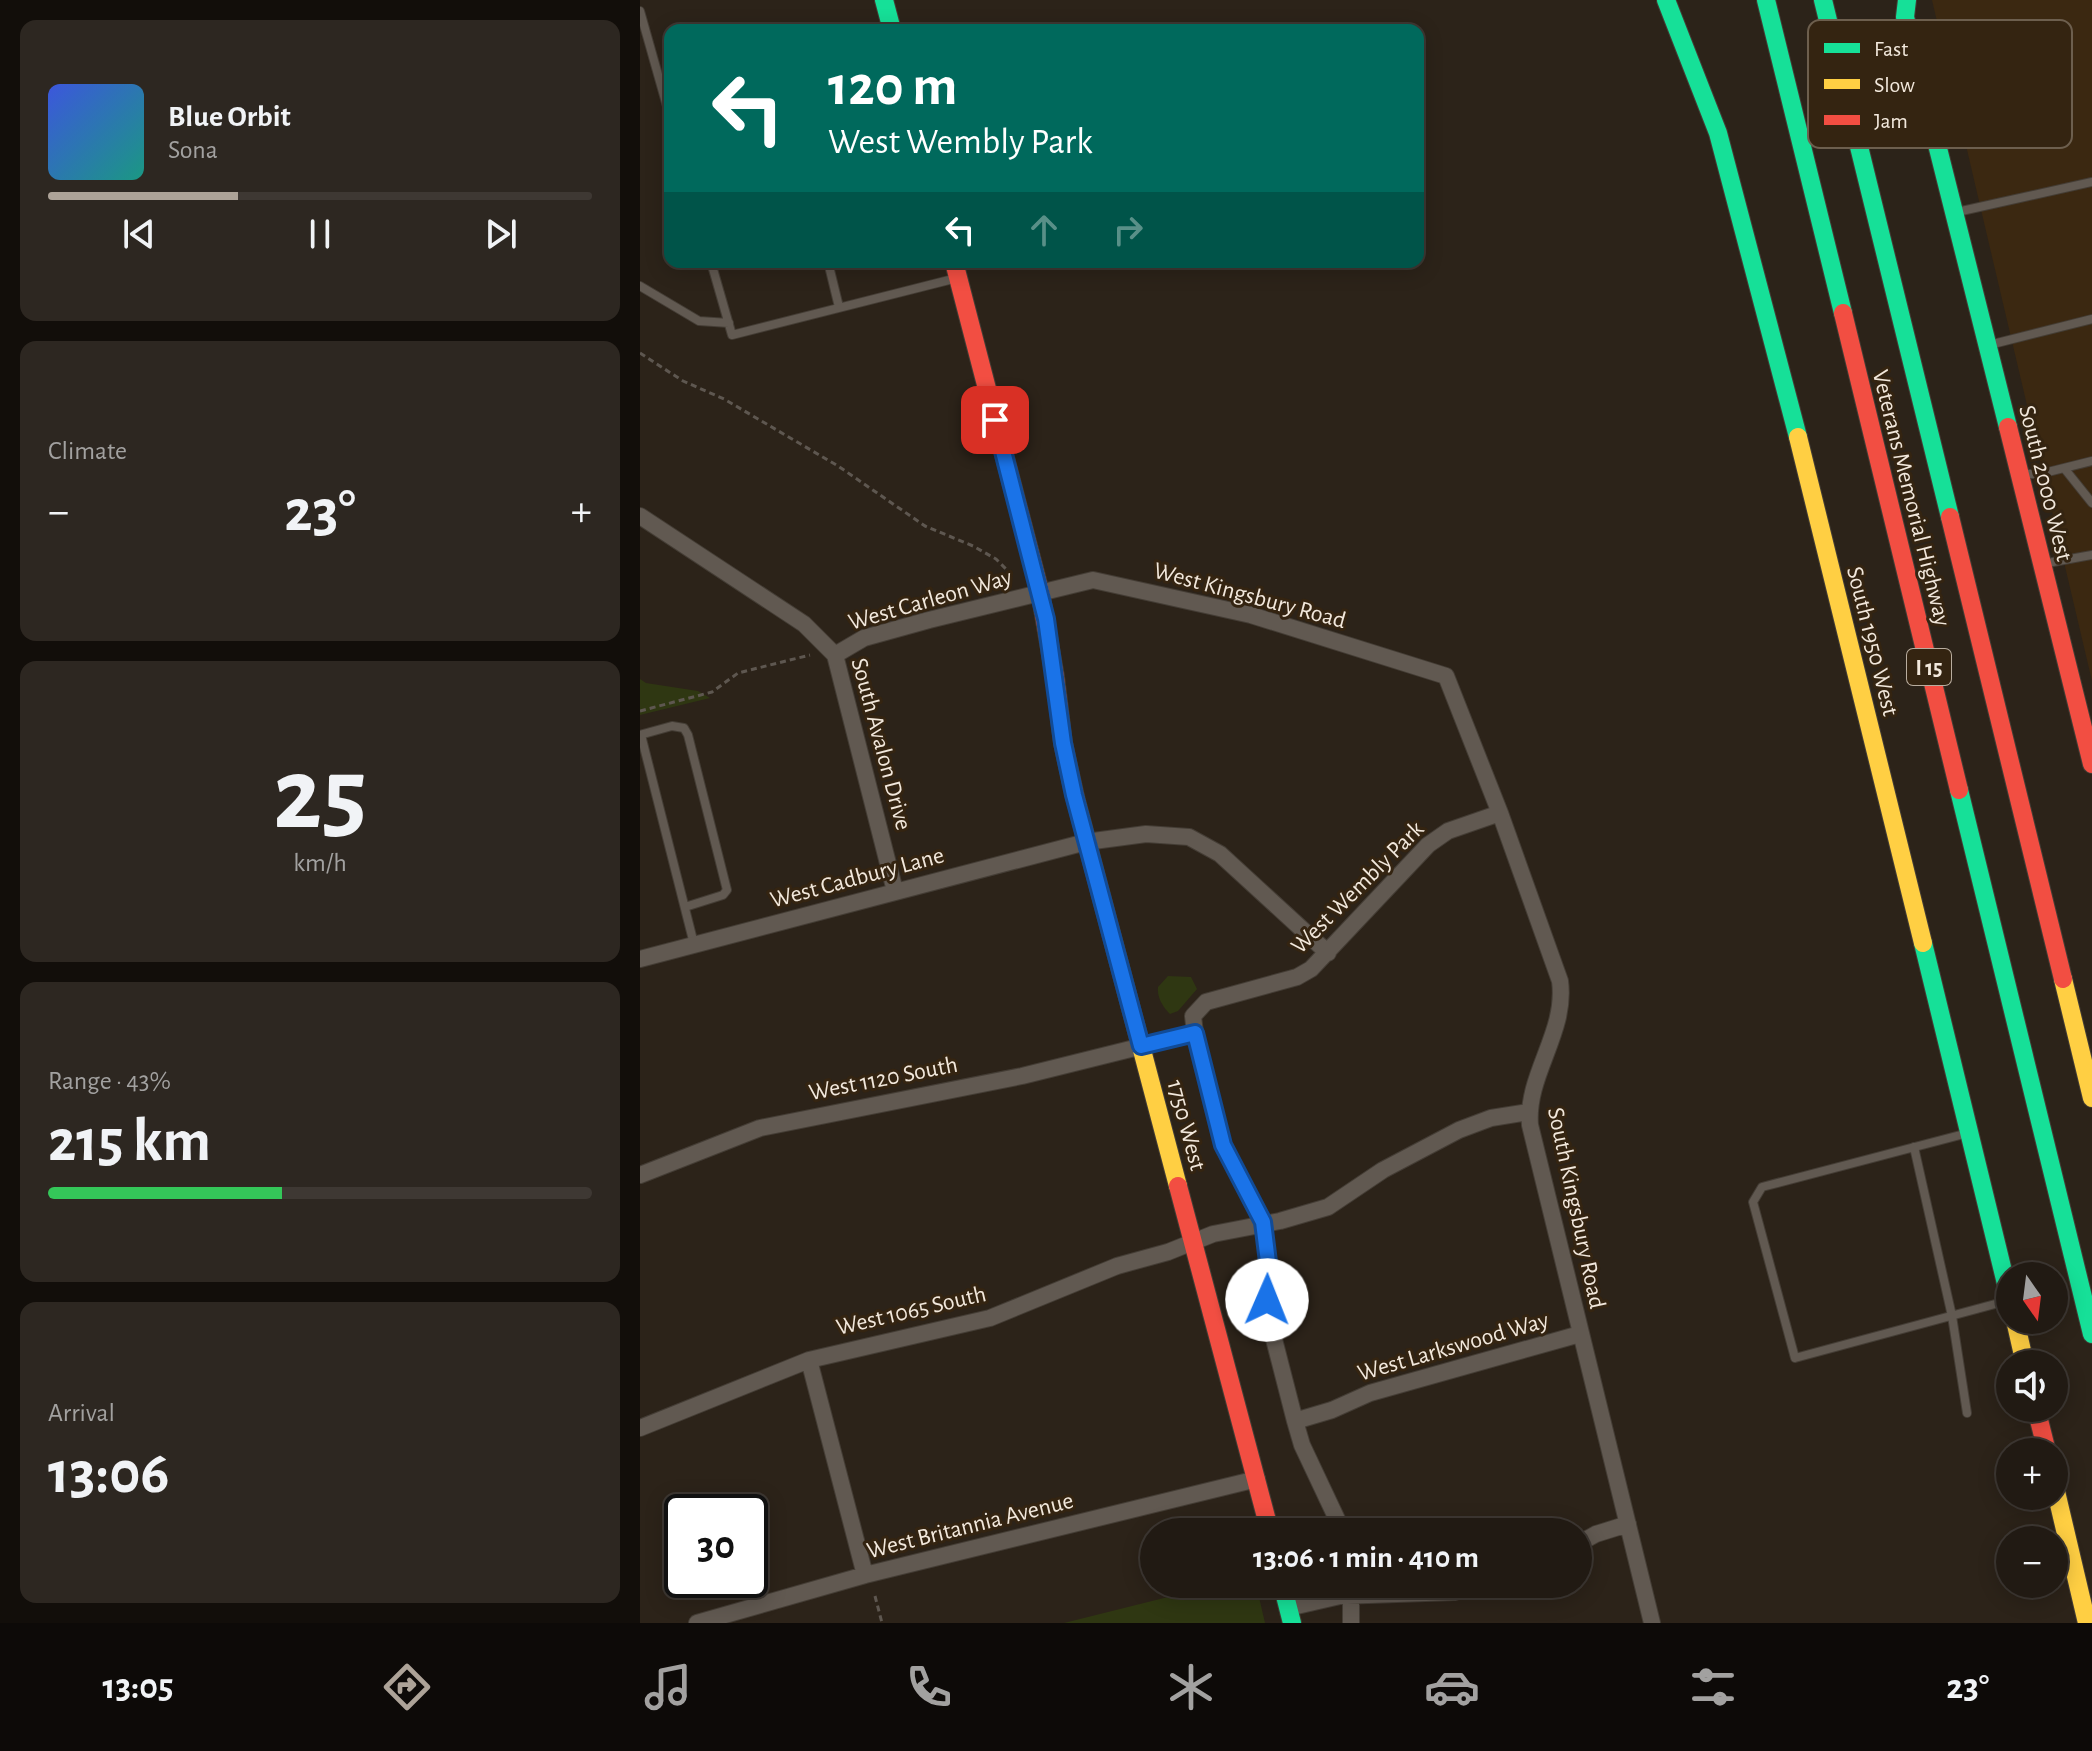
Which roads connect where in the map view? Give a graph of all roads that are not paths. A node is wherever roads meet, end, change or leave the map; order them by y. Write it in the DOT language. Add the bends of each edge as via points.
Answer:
graph roads {
  1 [pos="884,0"];
  2 [pos="1666,0"];
  3 [pos="1766,0"];
  4 [pos="1823,0"];
  5 [pos="1907,0"];
  6 [pos="640,11"];
  7 [pos="1828,20"];
  8 [pos="1906,20"];
  9 [pos="890,24"];
  10 [pos="643,35"];
  11 [pos="664,99"];
  12 [pos="1859,148"];
  13 [pos="1936,148"];
  14 [pos="2092,182"];
  15 [pos="1952,213"];
  16 [pos="713,268"];
  17 [pos="829,268"];
  18 [pos="956,270"];
  19 [pos="640,286"];
  20 [pos="839,307"];
  21 [pos="2092,319"];
  22 [pos="729,323"];
  23 [pos="1989,345"];
  24 [pos="2092,461"];
  25 [pos="2064,468"];
  26 [pos="2019,474"];
  27 [pos="2092,503"];
  28 [pos="640,516"];
  29 [pos="2092,555"];
  30 [pos="2041,564"];
  31 [pos="1040,592"];
  32 [pos="835,655"];
  33 [pos="1446,676"];
  34 [pos="641,735"];
  35 [pos="2092,764"];
  36 [pos="1500,813"];
  37 [pos="1086,842"];
  38 [pos="895,891"];
  39 [pos="685,907"];
  40 [pos="694,945"];
  41 [pos="1328,953"];
  42 [pos="640,959"];
  43 [pos="1195,1033"];
  44 [pos="1141,1046"];
  45 [pos="2092,1098"];
  46 [pos="1529,1112"];
  47 [pos="1969,1133"];
  48 [pos="1914,1147"];
  49 [pos="640,1175"];
  50 [pos="1263,1222"];
  51 [pos="1194,1241"];
  52 [pos="2001,1262"];
  53 [pos="1996,1304"];
  54 [pos="1952,1316"];
  55 [pos="1580,1334"];
  56 [pos="2092,1334"];
  57 [pos="809,1360"];
  58 [pos="1967,1413"];
  59 [pos="1295,1421"];
  60 [pos="640,1428"];
  61 [pos="1257,1479"];
  62 [pos="2060,1510"];
  63 [pos="1267,1518"];
  64 [pos="1336,1518"];
  65 [pos="1628,1524"];
  66 [pos="1592,1536"];
  67 [pos="865,1575"];
  68 [pos="1332,1598"];
  69 [pos="1351,1598"];
  70 [pos="1290,1616"];
  71 [pos="697,1623"];
  72 [pos="1351,1623"];
  73 [pos="1652,1623"];
  74 [pos="2087,1623"];
  1 -- 9 [label="main road"];
  2 -- 47 [label="main road, South 1950 West" via="1718,133 1738,201"];
  3 -- 56 [label="main road, Veterans Memorial Highway / I 15"];
  4 -- 7 [label="main road, Veterans Memorial Highway / I 15"];
  5 -- 8 [label="main road, South 2000 West"];
  6 -- 10 [label="lane"];
  10 -- 11 [label="lane"];
  12 -- 45 [label="main road, Veterans Memorial Highway / I 15"];
  13 -- 15 [label="main road, South 2000 West"];
  14 -- 15 [label="lane"];
  15 -- 23 [label="main road, South 2000 West"];
  16 -- 22 [label="lane"];
  17 -- 20 [label="lane"];
  18 -- 20 [label="lane"];
  18 -- 31 [label="main road, 1750 West"];
  19 -- 22 [label="lane" via="699,321"];
  20 -- 22 [label="lane" via="732,335"];
  21 -- 23 [label="lane"];
  23 -- 26 [label="main road, South 2000 West"];
  24 -- 25 [label="lane"];
  25 -- 26 [label="lane"];
  25 -- 27 [label="lane"];
  26 -- 30 [label="main road, South 2000 West"];
  28 -- 32 [label="street, South Avalon Drive" via="804,624"];
  29 -- 30 [label="lane"];
  30 -- 35 [label="main road, South 2000 West"];
  31 -- 32 [label="street, West Carleon Way" via="864,638"];
  31 -- 33 [label="street, West Kingsbury Road" via="1093,580 1251,615"];
  31 -- 37 [label="main road, 1750 West" via="1063,743"];
  32 -- 38 [label="street, South Avalon Drive"];
  33 -- 36 [label="street, South Kingsbury Road"];
  34 -- 39 [label="lane"];
  34 -- 39 [label="lane" via="672,726 684,728 688,735 726,886 723,895"];
  36 -- 41 [label="street, West Wembly Park" via="1448,831 1428,845"];
  36 -- 46 [label="street, South Kingsbury Road" via="1555,962 1562,995"];
  37 -- 38 [label="street, West Cadbury Lane"];
  37 -- 41 [label="street, West Cadbury Lane" via="1146,834 1189,837 1220,854"];
  37 -- 44 [label="main road, 1750 West"];
  38 -- 40 [label="street, West Cadbury Lane"];
  39 -- 40 [label="lane"];
  40 -- 42 [label="street, West Cadbury Lane"];
  41 -- 43 [label="street, West Wembly Park" via="1297,977 1200,1006 1193,1016"];
  43 -- 44 [label="street"];
  43 -- 50 [label="street" via="1223,1145"];
  44 -- 49 [label="street, West 1120 South" via="1022,1076 760,1128"];
  44 -- 51 [label="main road, 1750 West"];
  46 -- 50 [label="street, West 1065 South" via="1467,1127 1383,1170 1328,1207"];
  46 -- 55 [label="street, South Kingsbury Road"];
  47 -- 48 [label="lane"];
  47 -- 52 [label="main road, South 1950 West"];
  48 -- 54 [label="lane"];
  48 -- 54 [label="lane" via="1762,1187 1753,1202 1795,1358"];
  50 -- 51 [label="street, West 1065 South"];
  50 -- 59 [label="street" via="1267,1312"];
  51 -- 57 [label="street, West 1065 South" via="990,1318"];
  51 -- 61 [label="main road, 1750 West"];
  53 -- 54 [label="lane"];
  54 -- 58 [label="lane"];
  55 -- 59 [label="street, West Larkswood Way" via="1370,1393"];
  55 -- 65 [label="street, South Kingsbury Road"];
  57 -- 60 [label="street, West 1065 South"];
  57 -- 67 [label="street"];
  59 -- 64 [label="street"];
  61 -- 63 [label="main road, 1750 West"];
  61 -- 67 [label="street, West Britannia Avenue"];
  62 -- 74 [label="main road"];
  65 -- 66 [label="street"];
  65 -- 73 [label="street, South Kingsbury Road"];
  67 -- 71 [label="street, West Britannia Avenue"];
  68 -- 70 [label="street"];
  69 -- 72 [label="street"];
}
